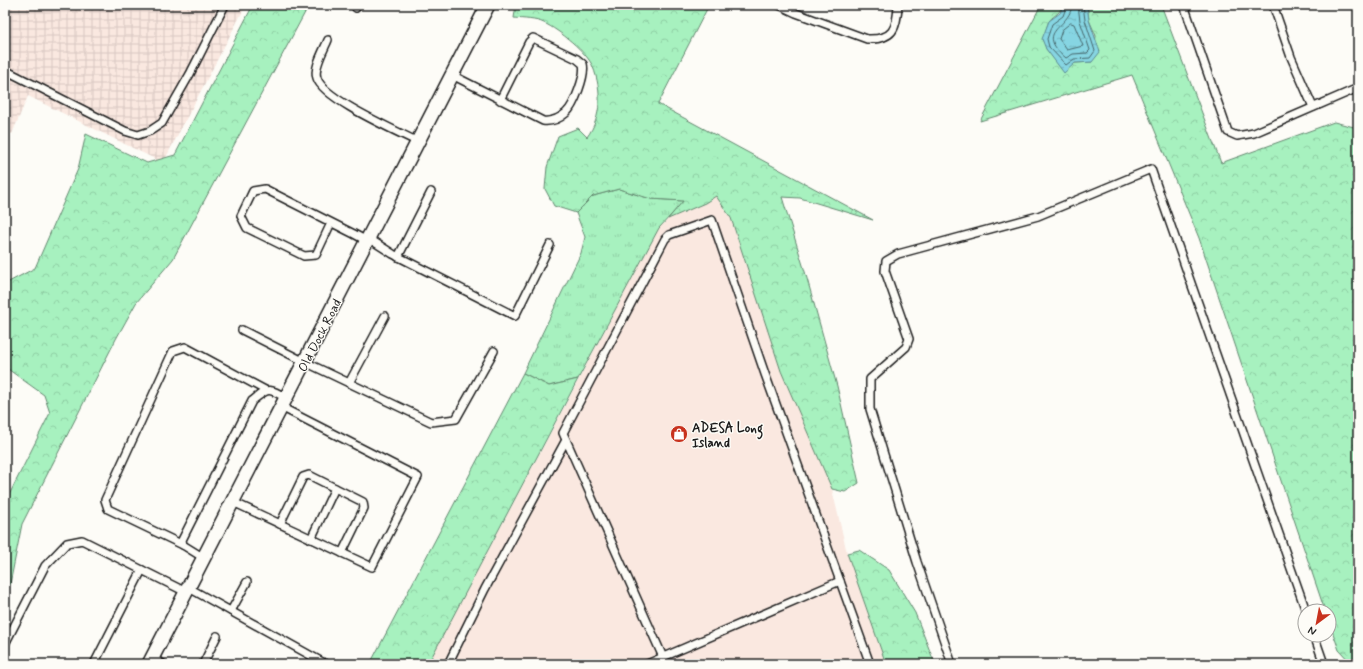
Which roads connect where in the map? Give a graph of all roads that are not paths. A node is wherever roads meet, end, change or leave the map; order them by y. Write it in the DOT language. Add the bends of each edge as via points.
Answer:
graph roads {
  1 [pos="225,5"];
  2 [pos="779,5"];
  3 [pos="898,5"];
  4 [pos="1184,5"];
  5 [pos="1274,5"];
  6 [pos="486,6"];
  7 [pos="328,40"];
  8 [pos="5,70"];
  9 [pos="452,75"];
  10 [pos="1358,88"];
  11 [pos="500,100"];
  12 [pos="1313,107"];
  13 [pos="418,142"];
  14 [pos="430,192"];
  15 [pos="331,222"];
  16 [pos="368,240"];
  17 [pos="550,245"];
  18 [pos="398,257"];
  19 [pos="385,316"];
  20 [pos="242,330"];
  21 [pos="494,351"];
  22 [pos="305,362"];
  23 [pos="349,383"];
  24 [pos="265,390"];
  25 [pos="284,402"];
  26 [pos="566,440"];
  27 [pos="335,488"];
  28 [pos="233,502"];
  29 [pos="280,524"];
  30 [pos="311,539"];
  31 [pos="183,545"];
  32 [pos="342,553"];
  33 [pos="204,558"];
  34 [pos="142,570"];
  35 [pos="840,581"];
  36 [pos="247,582"];
  37 [pos="187,590"];
  38 [pos="1303,603"];
  39 [pos="231,611"];
  40 [pos="217,636"];
  41 [pos="1317,643"];
  42 [pos="5,644"];
  43 [pos="665,661"];
  44 [pos="155,662"];
  45 [pos="94,664"];
  46 [pos="203,664"];
  47 [pos="326,664"];
  48 [pos="448,664"];
  49 [pos="647,664"];
  50 [pos="870,664"];
  51 [pos="952,664"];
  52 [pos="1324,664"];
  1 -- 8 [label="lane" via="162,123 138,135 125,131"];
  2 -- 3 [label="lane" via="867,39 889,35 896,24"];
  4 -- 12 [label="lane" via="1228,132 1236,136 1254,133"];
  5 -- 12 [label="lane" via="1291,57"];
  6 -- 9 [label="street, Old Dock Road"];
  7 -- 13 [label="lane" via="316,72 323,88 347,105"];
  9 -- 11 [label="lane"];
  9 -- 13 [label="street, Old Dock Road"];
  10 -- 12 [label="lane"];
  11 -- 11 [label="lane" via="543,122 557,119 572,105 584,75 584,64 533,38"];
  13 -- 16 [label="street, Old Dock Road"];
  14 -- 18 [label="lane"];
  15 -- 15 [label="lane" via="265,189 253,191 241,216 248,228 304,256 316,255"];
  15 -- 16 [label="lane"];
  16 -- 18 [label="lane"];
  16 -- 22 [label="street, Old Dock Road"];
  17 -- 18 [label="lane" via="514,316"];
  19 -- 23 [label="lane"];
  20 -- 22 [label="lane"];
  21 -- 23 [label="lane" via="456,419 432,422"];
  22 -- 23 [label="lane"];
  22 -- 25 [label="street, Old Dock Road"];
  24 -- 25 [label="lane" via="272,390"];
  24 -- 31 [label="lane" via="252,401 182,540"];
  24 -- 31 [label="lane" via="185,347 173,351 105,500 108,509"];
  25 -- 28 [label="street, Old Dock Road"];
  25 -- 32 [label="lane" via="418,477 372,567"];
  26 -- 35 [label="lane" via="563,433 664,239 712,220"];
  26 -- 43 [label="lane"];
  26 -- 48 [label="lane" via="485,589"];
  27 -- 29 [label="lane" via="309,475 303,477"];
  27 -- 30 [label="lane"];
  27 -- 32 [label="lane" via="363,502 364,508"];
  28 -- 29 [label="lane"];
  28 -- 33 [label="street, Old Dock Road"];
  29 -- 30 [label="lane"];
  30 -- 32 [label="lane"];
  31 -- 33 [label="lane"];
  33 -- 37 [label="street, Old Dock Road"];
  34 -- 37 [label="lane"];
  34 -- 42 [label="lane" via="82,540 67,543 45,566"];
  34 -- 45 [label="lane"];
  35 -- 43 [label="lane"];
  35 -- 50 [label="lane"];
  36 -- 39 [label="lane"];
  37 -- 39 [label="lane"];
  37 -- 44 [label="street, Old Dock Road"];
  38 -- 51 [label="lane" via="1151,169 1038,216 898,254 886,262 885,271 909,338 906,347 870,379 870,409 917,562"];
  39 -- 47 [label="lane"];
  40 -- 46 [label="lane"];
  41 -- 52 [label="lane"];
  43 -- 49 [label="lane"];
}
